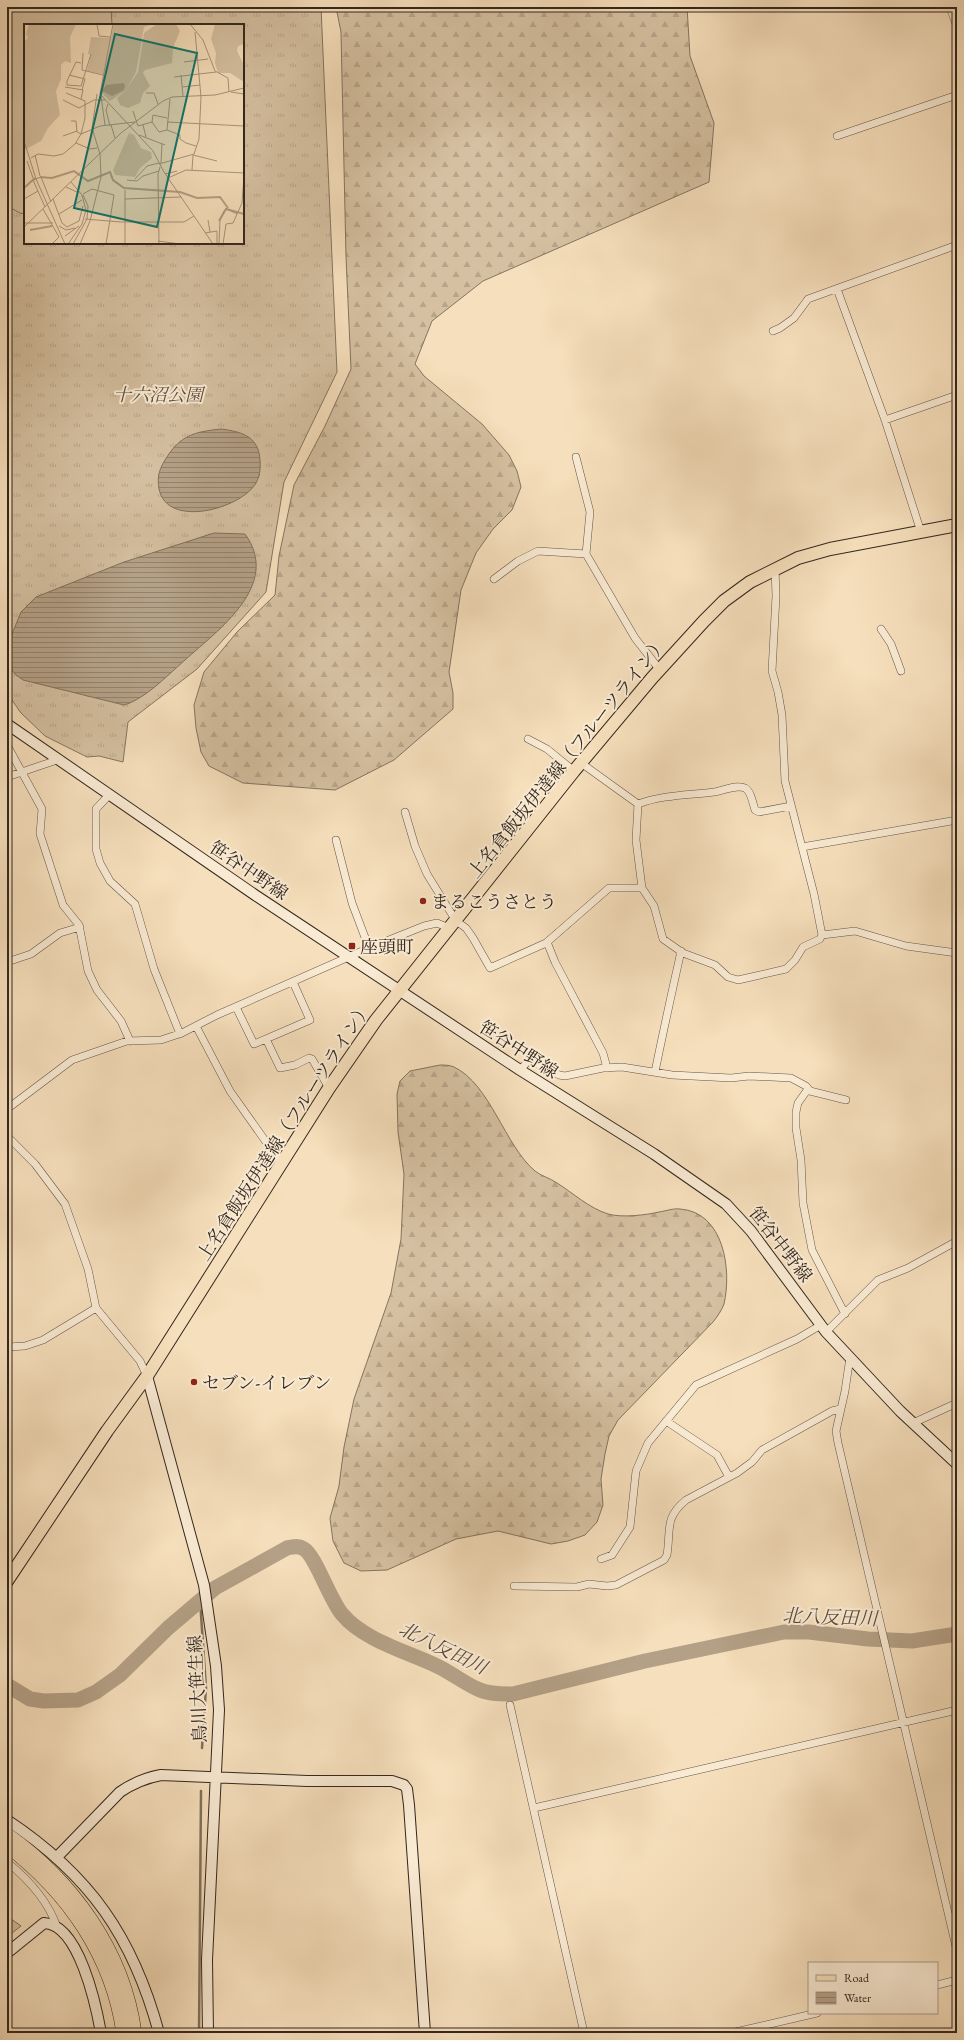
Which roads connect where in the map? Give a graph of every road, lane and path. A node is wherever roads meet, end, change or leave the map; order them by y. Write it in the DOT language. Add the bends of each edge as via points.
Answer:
graph roads {
  1 [pos="950,7"];
  2 [pos="957,27"];
  3 [pos="957,95"];
  4 [pos="837,136"];
  5 [pos="957,245"];
  6 [pos="837,289"];
  7 [pos="773,331"];
  8 [pos="957,395"];
  9 [pos="885,420"];
  10 [pos="576,457"];
  11 [pos="957,525"];
  12 [pos="921,532"];
  13 [pos="586,554"];
  14 [pos="775,569"];
  15 [pos="494,579"];
  16 [pos="881,629"];
  17 [pos="660,670"];
  18 [pos="901,671"];
  19 [pos="7,724"];
  20 [pos="528,739"];
  21 [pos="7,745"];
  22 [pos="60,759"];
  23 [pos="578,767"];
  24 [pos="21,773"];
  25 [pos="7,777"];
  26 [pos="109,795"];
  27 [pos="638,804"];
  28 [pos="791,806"];
  29 [pos="405,812"];
  30 [pos="957,820"];
  31 [pos="336,840"];
  32 [pos="802,847"];
  33 [pos="642,888"];
  34 [pos="453,924"];
  35 [pos="80,927"];
  36 [pos="822,935"];
  37 [pos="547,942"];
  38 [pos="368,948"];
  39 [pos="681,951"];
  40 [pos="957,953"];
  41 [pos="348,956"];
  42 [pos="7,962"];
  43 [pos="293,982"];
  44 [pos="399,990"];
  45 [pos="236,1007"];
  46 [pos="196,1026"];
  47 [pos="180,1034"];
  48 [pos="266,1039"];
  49 [pos="130,1041"];
  50 [pos="607,1068"];
  51 [pos="520,1070"];
  52 [pos="655,1072"];
  53 [pos="329,1088"];
  54 [pos="808,1089"];
  55 [pos="846,1100"];
  56 [pos="7,1109"];
  57 [pos="7,1136"];
  58 [pos="281,1163"];
  59 [pos="957,1241"];
  60 [pos="96,1308"];
  61 [pos="844,1314"];
  62 [pos="824,1328"];
  63 [pos="7,1347"];
  64 [pos="850,1357"];
  65 [pos="147,1376"];
  66 [pos="957,1403"];
  67 [pos="840,1409"];
  68 [pos="666,1421"];
  69 [pos="913,1423"];
  70 [pos="957,1464"];
  71 [pos="729,1477"];
  72 [pos="601,1559"];
  73 [pos="7,1581"];
  74 [pos="514,1586"];
  75 [pos="510,1705"];
  76 [pos="957,1710"];
  77 [pos="904,1722"];
  78 [pos="216,1778"];
  79 [pos="534,1808"];
  80 [pos="7,1820"];
  81 [pos="7,1834"];
  82 [pos="7,1846"];
  83 [pos="56,1858"];
  84 [pos="7,1862"];
  85 [pos="57,1927"];
  86 [pos="957,1951"];
  87 [pos="7,1953"];
  88 [pos="957,1980"];
  89 [pos="938,1985"];
  90 [pos="813,2014"];
  91 [pos="101,2033"];
  92 [pos="123,2033"];
  93 [pos="135,2033"];
  94 [pos="159,2033"];
  95 [pos="208,2033"];
  96 [pos="425,2033"];
  97 [pos="584,2033"];
  98 [pos="731,2033"];
  1 -- 2 [label="street"];
  3 -- 4 [label="street"];
  5 -- 6 [label="street"];
  6 -- 7 [label="street" via="808,298 794,318"];
  6 -- 9 [label="street"];
  8 -- 9 [label="street"];
  9 -- 12 [label="street"];
  10 -- 13 [label="street" via="590,512"];
  11 -- 12 [label="main road, 上名倉飯坂伊達線（フルーツライン）"];
  12 -- 14 [label="main road, 上名倉飯坂伊達線（フルーツライン）" via="815,553"];
  13 -- 15 [label="street" via="538,551 518,561"];
  13 -- 17 [label="street" via="635,638"];
  14 -- 17 [label="main road, 上名倉飯坂伊達線（フルーツライン）" via="750,582 724,601"];
  14 -- 28 [label="street" via="772,670 782,716 784,769"];
  16 -- 18 [label="street" via="891,644"];
  17 -- 23 [label="main road, 上名倉飯坂伊達線（フルーツライン）"];
  19 -- 22 [label="street, 笹谷中野線"];
  20 -- 23 [label="street"];
  21 -- 24 [label="street"];
  22 -- 24 [label="street"];
  22 -- 26 [label="street, 笹谷中野線"];
  23 -- 27 [label="street"];
  23 -- 34 [label="main road, 上名倉飯坂伊達線（フルーツライン）"];
  24 -- 25 [label="street"];
  24 -- 35 [label="street" via="42,809 40,834 63,904"];
  26 -- 41 [label="street, 笹谷中野線"];
  26 -- 47 [label="street" via="96,809 96,849 100,863 110,881 135,904 154,969"];
  27 -- 28 [label="street" via="735,787 748,791 755,810 759,812"];
  27 -- 33 [label="street" via="636,840"];
  28 -- 32 [label="street"];
  29 -- 34 [label="street" via="415,846"];
  30 -- 32 [label="street"];
  31 -- 38 [label="street" via="352,903"];
  32 -- 36 [label="street"];
  33 -- 37 [label="street" via="608,888"];
  33 -- 39 [label="street" via="654,906 662,928 661,936"];
  34 -- 37 [label="street" via="473,938 490,968"];
  34 -- 38 [label="street" via="437,923 424,926"];
  34 -- 44 [label="main road, 上名倉飯坂伊達線（フルーツライン）"];
  35 -- 42 [label="street" via="60,933 31,954"];
  35 -- 49 [label="street" via="84,954 97,990 121,1021"];
  36 -- 39 [label="street" via="820,939 803,947 786,969 738,980 728,977 714,965"];
  36 -- 40 [label="street" via="855,931 906,946"];
  37 -- 50 [label="street" via="603,1053"];
  38 -- 41 [label="street"];
  39 -- 52 [label="street" via="657,1053"];
  41 -- 43 [label="street"];
  41 -- 44 [label="street, 笹谷中野線"];
  43 -- 45 [label="street"];
  43 -- 48 [label="street" via="310,1020"];
  44 -- 51 [label="street, 笹谷中野線"];
  44 -- 53 [label="main road, 上名倉飯坂伊達線（フルーツライン）"];
  45 -- 46 [label="street"];
  45 -- 48 [label="street" via="254,1044"];
  46 -- 47 [label="street"];
  46 -- 58 [label="street" via="230,1091"];
  47 -- 49 [label="street" via="161,1040"];
  48 -- 53 [label="street" via="280,1068 312,1059"];
  49 -- 56 [label="street" via="72,1060"];
  50 -- 51 [label="street" via="565,1076 529,1060"];
  50 -- 52 [label="street" via="622,1067"];
  51 -- 62 [label="street, 笹谷中野線" via="654,1154 726,1204 751,1231"];
  52 -- 54 [label="street" via="730,1078 791,1078"];
  53 -- 58 [label="main road, 上名倉飯坂伊達線（フルーツライン）"];
  54 -- 55 [label="street"];
  54 -- 61 [label="street" via="798,1102 796,1112 803,1203 812,1250"];
  57 -- 60 [label="street" via="35,1164 65,1204 88,1269"];
  58 -- 65 [label="main road, 上名倉飯坂伊達線（フルーツライン）"];
  59 -- 61 [label="street" via="908,1268 878,1280"];
  60 -- 63 [label="street" via="43,1340 25,1346"];
  60 -- 65 [label="street" via="140,1361"];
  61 -- 62 [label="street"];
  62 -- 64 [label="street, 笹谷中野線"];
  62 -- 68 [label="street" via="696,1385"];
  64 -- 67 [label="street"];
  64 -- 69 [label="street, 笹谷中野線"];
  65 -- 73 [label="main road, 上名倉飯坂伊達線（フルーツライン）" via="107,1431"];
  65 -- 78 [label="street, 鳥川大笹生線" via="204,1585 212,1630 219,1710"];
  66 -- 69 [label="street"];
  67 -- 71 [label="street" via="762,1450 752,1462"];
  67 -- 77 [label="street" via="836,1431 838,1443"];
  68 -- 71 [label="street" via="717,1455"];
  68 -- 72 [label="street" via="648,1443 636,1471 630,1527 612,1555"];
  69 -- 70 [label="street, 笹谷中野線"];
  71 -- 74 [label="street" via="686,1500 673,1512 670,1518 667,1555 664,1560 629,1579 607,1586"];
  75 -- 79 [label="street"];
  76 -- 77 [label="street"];
  77 -- 79 [label="street"];
  77 -- 86 [label="street"];
  78 -- 83 [label="street" via="161,1775 132,1784 120,1792"];
  78 -- 95 [label="street, 鳥川大笹生線" via="207,1960"];
  78 -- 96 [label="street" via="392,1781 404,1785 409,1805"];
  79 -- 97 [label="street"];
  80 -- 83 [label="street"];
  81 -- 93 [label="highway" via="53,1872 96,1926 118,1971"];
  82 -- 92 [label="highway" via="53,1887 85,1929 106,1970 119,2009"];
  83 -- 94 [label="street" via="95,1897 120,1933 145,1987"];
  84 -- 85 [label="street" via="25,1878 52,1911"];
  85 -- 87 [label="street" via="44,1923"];
  85 -- 91 [label="street" via="71,1942 86,1974"];
  88 -- 89 [label="street"];
  90 -- 98 [label="street"];
}
